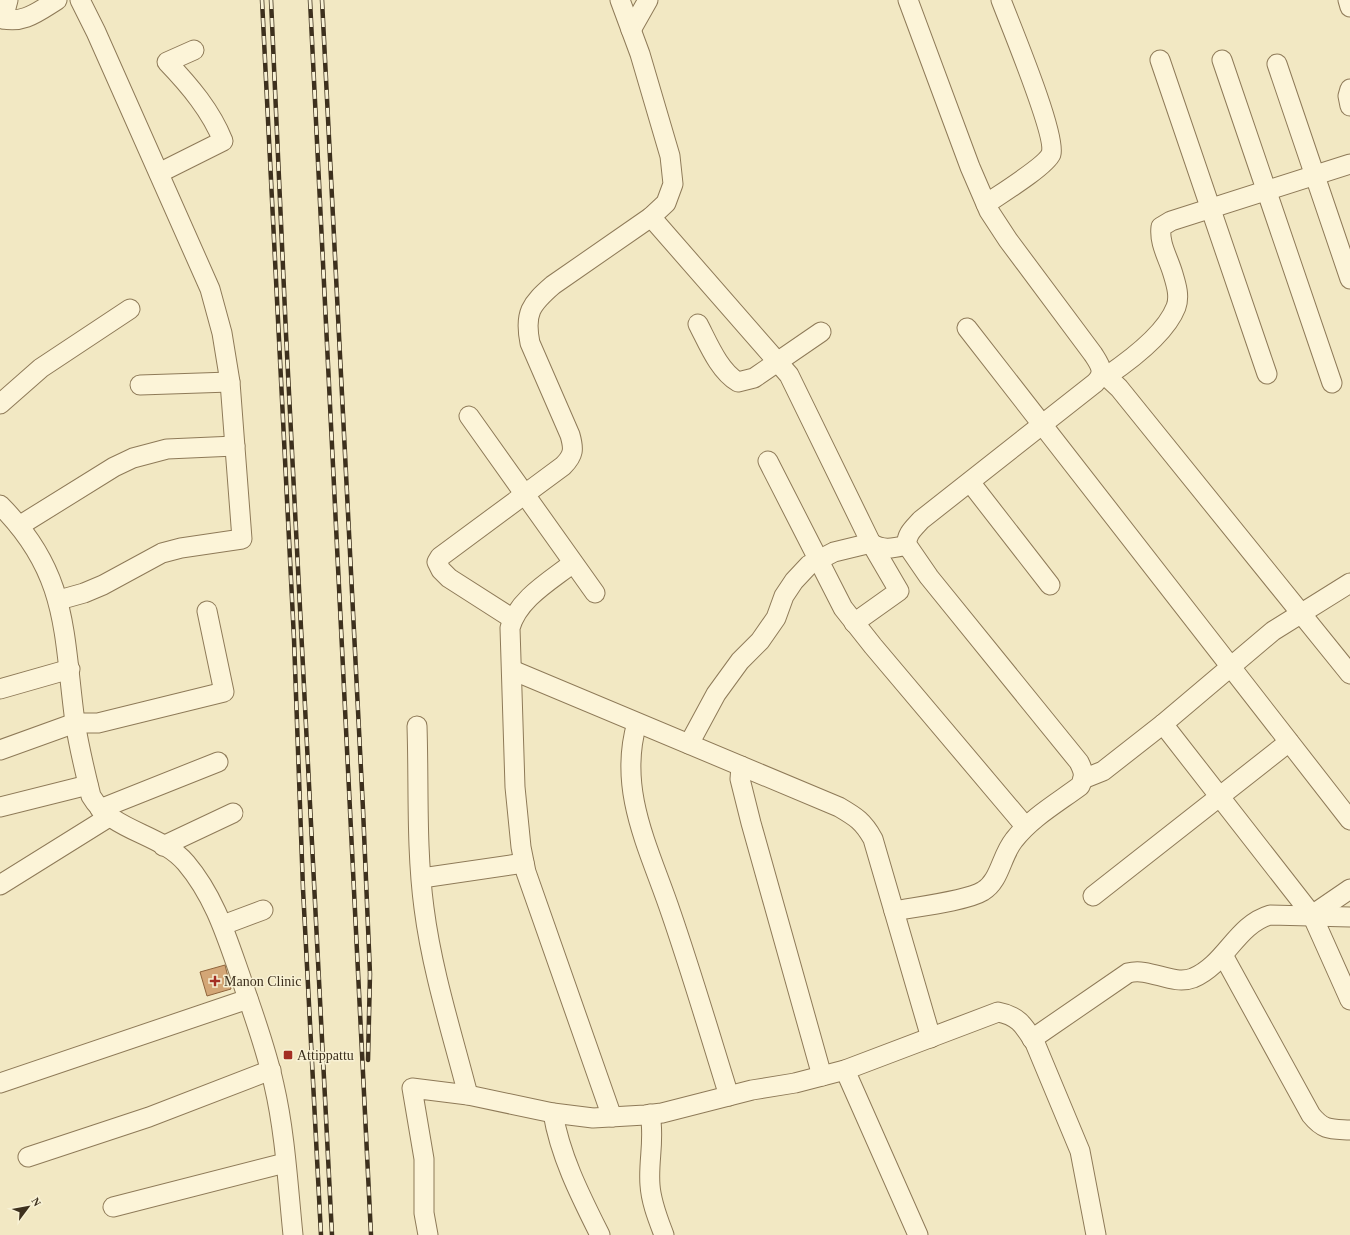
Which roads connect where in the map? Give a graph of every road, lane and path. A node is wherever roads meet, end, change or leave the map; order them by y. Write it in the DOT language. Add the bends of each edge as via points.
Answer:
graph roads {
  1 [pos="8,0"];
  2 [pos="57,0"];
  3 [pos="80,0"];
  4 [pos="620,0"];
  5 [pos="648,0"];
  6 [pos="908,0"];
  7 [pos="1001,0"];
  8 [pos="1348,0"];
  9 [pos="1350,7"];
  10 [pos="2,19"];
  11 [pos="631,30"];
  12 [pos="194,50"];
  13 [pos="1160,60"];
  14 [pos="1222,60"];
  15 [pos="1277,64"];
  16 [pos="1350,89"];
  17 [pos="1350,106"];
  18 [pos="1350,164"];
  19 [pos="159,173"];
  20 [pos="1314,176"];
  21 [pos="1267,190"];
  22 [pos="986,204"];
  23 [pos="1211,208"];
  24 [pos="650,216"];
  25 [pos="1350,279"];
  26 [pos="130,309"];
  27 [pos="698,324"];
  28 [pos="967,328"];
  29 [pos="821,332"];
  30 [pos="778,362"];
  31 [pos="1104,374"];
  32 [pos="1267,374"];
  33 [pos="230,382"];
  34 [pos="1332,383"];
  35 [pos="140,385"];
  36 [pos="0,404"];
  37 [pos="469,416"];
  38 [pos="1042,426"];
  39 [pos="235,446"];
  40 [pos="768,461"];
  41 [pos="970,482"];
  42 [pos="524,494"];
  43 [pos="0,505"];
  44 [pos="19,526"];
  45 [pos="871,543"];
  46 [pos="907,545"];
  47 [pos="818,560"];
  48 [pos="573,563"];
  49 [pos="1350,583"];
  50 [pos="1050,584"];
  51 [pos="595,593"];
  52 [pos="59,600"];
  53 [pos="207,611"];
  54 [pos="1301,613"];
  55 [pos="513,619"];
  56 [pos="854,623"];
  57 [pos="1232,667"];
  58 [pos="70,669"];
  59 [pos="512,670"];
  60 [pos="1350,674"];
  61 [pos="0,689"];
  62 [pos="75,723"];
  63 [pos="637,723"];
  64 [pos="1163,724"];
  65 [pos="417,726"];
  66 [pos="1290,742"];
  67 [pos="689,744"];
  68 [pos="0,750"];
  69 [pos="218,762"];
  70 [pos="741,766"];
  71 [pos="1083,779"];
  72 [pos="88,785"];
  73 [pos="1219,796"];
  74 [pos="0,807"];
  75 [pos="105,813"];
  76 [pos="233,813"];
  77 [pos="1350,820"];
  78 [pos="1025,826"];
  79 [pos="163,846"];
  80 [pos="524,863"];
  81 [pos="422,878"];
  82 [pos="0,885"];
  83 [pos="1350,889"];
  84 [pos="1093,896"];
  85 [pos="263,910"];
  86 [pos="894,911"];
  87 [pos="1312,915"];
  88 [pos="1350,917"];
  89 [pos="223,925"];
  90 [pos="1223,955"];
  91 [pos="248,1000"];
  92 [pos="1350,1000"];
  93 [pos="931,1038"];
  94 [pos="1032,1039"];
  95 [pos="271,1070"];
  96 [pos="845,1070"];
  97 [pos="822,1076"];
  98 [pos="0,1083"];
  99 [pos="468,1095"];
  100 [pos="729,1096"];
  101 [pos="553,1113"];
  102 [pos="650,1114"];
  103 [pos="612,1118"];
  104 [pos="1350,1130"];
  105 [pos="28,1157"];
  106 [pos="285,1163"];
  107 [pos="113,1207"];
  108 [pos="293,1235"];
  109 [pos="428,1235"];
  110 [pos="600,1235"];
  111 [pos="664,1235"];
  112 [pos="918,1235"];
  113 [pos="1096,1235"];
  1 -- 10 [label="street"];
  2 -- 10 [label="street" via="26,18"];
  3 -- 19 [label="street"];
  4 -- 11 [label="street"];
  5 -- 11 [label="street"];
  6 -- 22 [label="street"];
  7 -- 22 [label="street" via="1052,142 1051,154 1043,163"];
  8 -- 9 [label="street"];
  11 -- 24 [label="street" via="670,156 673,184 666,203"];
  12 -- 19 [label="street" via="167,62 199,99 223,141"];
  13 -- 23 [label="street"];
  14 -- 21 [label="street"];
  15 -- 20 [label="street"];
  16 -- 17 [label="street"];
  18 -- 20 [label="street"];
  19 -- 33 [label="street" via="210,289 222,333"];
  20 -- 21 [label="street"];
  20 -- 25 [label="street"];
  21 -- 23 [label="street"];
  21 -- 34 [label="street"];
  22 -- 31 [label="street" via="1008,240 1093,354"];
  23 -- 31 [label="street" via="1171,221 1161,227 1160,238 1178,294 1176,307 1144,349"];
  23 -- 32 [label="street"];
  24 -- 30 [label="street"];
  24 -- 42 [label="street" via="553,285 538,298 530,311 526,327 530,343 574,449 563,466"];
  26 -- 36 [label="street" via="48,363"];
  27 -- 30 [label="street" via="724,370 738,382 746,382"];
  28 -- 38 [label="street"];
  29 -- 30 [label="street"];
  30 -- 45 [label="street" via="789,375 802,400"];
  31 -- 38 [label="street"];
  31 -- 54 [label="street" via="1119,388"];
  33 -- 35 [label="street"];
  33 -- 39 [label="street"];
  37 -- 42 [label="street"];
  38 -- 41 [label="street"];
  38 -- 57 [label="street"];
  39 -- 44 [label="street" via="166,449 133,458 114,467"];
  39 -- 52 [label="street" via="242,538 162,553 103,585"];
  40 -- 47 [label="street"];
  41 -- 46 [label="street" via="910,531"];
  41 -- 50 [label="street"];
  42 -- 48 [label="street"];
  42 -- 55 [label="street" via="440,557 437,562 449,578"];
  43 -- 44 [label="street"];
  44 -- 52 [label="street" via="45,564"];
  45 -- 46 [label="street" via="888,549"];
  45 -- 47 [label="street" via="834,552"];
  45 -- 56 [label="street" via="899,591"];
  46 -- 71 [label="street" via="958,614 1079,762 1084,772"];
  47 -- 56 [label="street" via="843,608"];
  47 -- 67 [label="street" via="809,565 794,581 784,596 776,618 716,694"];
  48 -- 51 [label="street"];
  48 -- 55 [label="street" via="523,603"];
  49 -- 54 [label="street"];
  52 -- 58 [label="street"];
  53 -- 62 [label="street" via="224,692 98,723"];
  54 -- 57 [label="street" via="1273,631"];
  54 -- 60 [label="street"];
  55 -- 59 [label="street" via="510,628"];
  56 -- 78 [label="street"];
  57 -- 64 [label="street"];
  57 -- 66 [label="street"];
  58 -- 61 [label="street"];
  58 -- 62 [label="street"];
  59 -- 63 [label="street"];
  59 -- 80 [label="street" via="515,787"];
  62 -- 68 [label="street"];
  62 -- 72 [label="street"];
  63 -- 67 [label="street"];
  63 -- 100 [label="street" via="631,756 633,801"];
  64 -- 71 [label="street" via="1102,771"];
  64 -- 73 [label="street"];
  65 -- 81 [label="street"];
  66 -- 73 [label="street"];
  66 -- 77 [label="street"];
  67 -- 70 [label="street"];
  69 -- 75 [label="street"];
  70 -- 86 [label="street" via="838,807 860,819 873,839"];
  70 -- 97 [label="street" via="740,779"];
  71 -- 78 [label="street" via="1080,786"];
  72 -- 74 [label="street"];
  72 -- 75 [label="street" via="91,796"];
  73 -- 84 [label="street"];
  73 -- 87 [label="street"];
  75 -- 79 [label="street"];
  75 -- 82 [label="street"];
  76 -- 79 [label="street"];
  78 -- 86 [label="street" via="1004,853 992,884 983,892 970,897"];
  79 -- 89 [label="street" via="174,852 192,871"];
  80 -- 81 [label="street"];
  80 -- 103 [label="street"];
  81 -- 99 [label="street" via="428,937"];
  83 -- 87 [label="street"];
  85 -- 89 [label="street"];
  86 -- 93 [label="street"];
  87 -- 88 [label="street"];
  87 -- 90 [label="street" via="1270,915 1258,919 1246,927"];
  87 -- 92 [label="street"];
  89 -- 91 [label="street"];
  90 -- 94 [label="street" via="1193,978 1179,981 1138,970 1128,972"];
  90 -- 104 [label="street" via="1310,1115 1319,1125 1329,1129"];
  91 -- 95 [label="street"];
  91 -- 98 [label="street"];
  93 -- 94 [label="street" via="998,1012 1011,1014"];
  93 -- 96 [label="street"];
  94 -- 113 [label="street" via="1080,1151"];
  95 -- 105 [label="street" via="149,1117"];
  95 -- 106 [label="street"];
  96 -- 97 [label="street"];
  96 -- 112 [label="street"];
  97 -- 100 [label="street"];
  99 -- 101 [label="street"];
  99 -- 109 [label="street" via="412,1088 424,1159 424,1213"];
  100 -- 102 [label="street"];
  101 -- 103 [label="street"];
  101 -- 110 [label="street" via="559,1138 580,1194"];
  102 -- 103 [label="street"];
  102 -- 111 [label="street" via="653,1141 650,1184 652,1202"];
  106 -- 107 [label="street"];
  106 -- 108 [label="street"];
}
